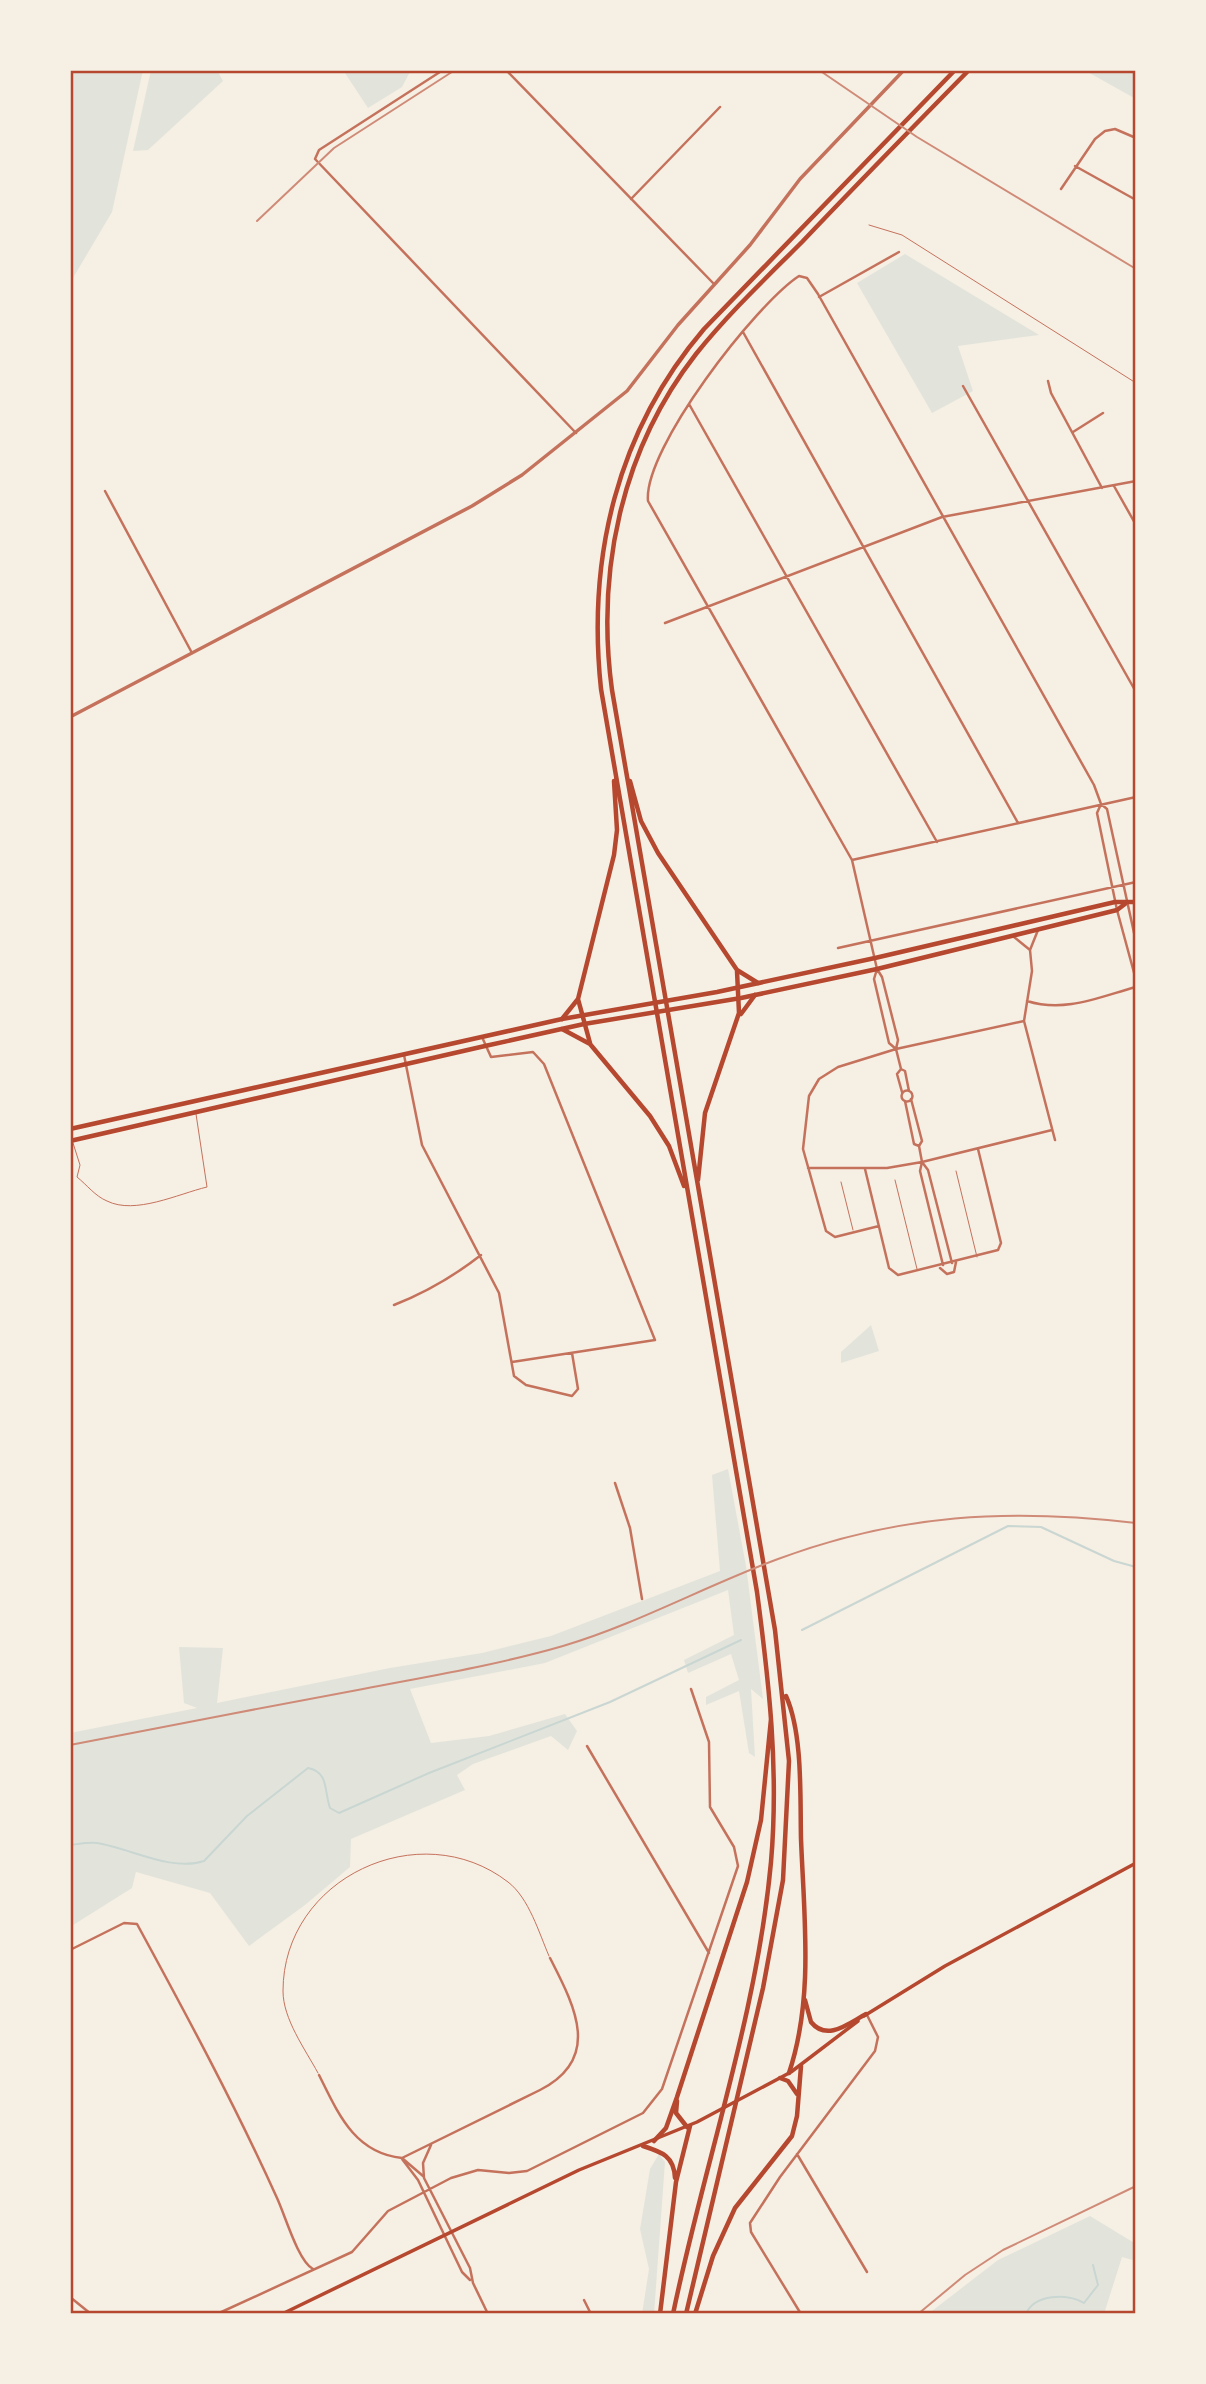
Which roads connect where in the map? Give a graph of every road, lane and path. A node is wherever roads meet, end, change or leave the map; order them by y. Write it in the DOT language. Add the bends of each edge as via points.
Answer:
graph roads {
  1 [pos="443,70"];
  2 [pos="506,70"];
  3 [pos="904,70"];
  4 [pos="955,70"];
  5 [pos="969,70"];
  6 [pos="720,107"];
  7 [pos="1136,138"];
  8 [pos="1075,166"];
  9 [pos="1060,189"];
  10 [pos="631,199"];
  11 [pos="1136,200"];
  12 [pos="869,225"];
  13 [pos="899,252"];
  14 [pos="714,284"];
  15 [pos="819,297"];
  16 [pos="743,332"];
  17 [pos="1048,381"];
  18 [pos="1136,383"];
  19 [pos="962,386"];
  20 [pos="688,404"];
  21 [pos="1103,413"];
  22 [pos="1073,432"];
  23 [pos="576,433"];
  24 [pos="1136,481"];
  25 [pos="1114,486"];
  26 [pos="1102,488"];
  27 [pos="105,491"];
  28 [pos="1030,501"];
  29 [pos="942,517"];
  30 [pos="1136,525"];
  31 [pos="865,546"];
  32 [pos="785,576"];
  33 [pos="708,607"];
  34 [pos="665,623"];
  35 [pos="192,653"];
  36 [pos="1136,692"];
  37 [pos="70,717"];
  38 [pos="623,753"];
  39 [pos="613,759"];
  40 [pos="1136,797"];
  41 [pos="1101,804"];
  42 [pos="1018,823"];
  43 [pos="937,842"];
  44 [pos="852,860"];
  45 [pos="1136,882"];
  46 [pos="1121,884"];
  47 [pos="1112,887"];
  48 [pos="1115,902"];
  49 [pos="1136,902"];
  50 [pos="1126,904"];
  51 [pos="1117,910"];
  52 [pos="1041,927"];
  53 [pos="1008,936"];
  54 [pos="872,939"];
  55 [pos="1136,942"];
  56 [pos="838,948"];
  57 [pos="1030,950"];
  58 [pos="875,958"];
  59 [pos="877,969"];
  60 [pos="737,970"];
  61 [pos="1136,979"];
  62 [pos="758,983"];
  63 [pos="739,987"];
  64 [pos="1136,987"];
  65 [pos="755,995"];
  66 [pos="741,998"];
  67 [pos="578,999"];
  68 [pos="1026,1000"];
  69 [pos="582,1015"];
  70 [pos="562,1019"];
  71 [pos="737,1020"];
  72 [pos="1024,1021"];
  73 [pos="584,1024"];
  74 [pos="562,1029"];
  75 [pos="482,1037"];
  76 [pos="590,1044"];
  77 [pos="485,1045"];
  78 [pos="896,1049"];
  79 [pos="404,1054"];
  80 [pos="404,1064"];
  81 [pos="901,1069"];
  82 [pos="909,1091"];
  83 [pos="902,1093"];
  84 [pos="911,1099"];
  85 [pos="905,1101"];
  86 [pos="196,1112"];
  87 [pos="70,1129"];
  88 [pos="1052,1130"];
  89 [pos="71,1140"];
  90 [pos="1055,1140"];
  91 [pos="919,1146"];
  92 [pos="978,1149"];
  93 [pos="922,1162"];
  94 [pos="808,1168"];
  95 [pos="865,1168"];
  96 [pos="956,1171"];
  97 [pos="895,1180"];
  98 [pos="841,1182"];
  99 [pos="698,1184"];
  100 [pos="689,1200"];
  101 [pos="879,1226"];
  102 [pos="853,1233"];
  103 [pos="481,1255"];
  104 [pos="977,1257"];
  105 [pos="954,1263"];
  106 [pos="941,1266"];
  107 [pos="918,1271"];
  108 [pos="394,1305"];
  109 [pos="572,1353"];
  110 [pos="512,1362"];
  111 [pos="615,1483"];
  112 [pos="642,1598"];
  113 [pos="691,1689"];
  114 [pos="784,1692"];
  115 [pos="772,1712"];
  116 [pos="587,1746"];
  117 [pos="1136,1863"];
  118 [pos="70,1950"];
  119 [pos="709,1952"];
  120 [pos="550,1958"];
  121 [pos="804,1996"];
  122 [pos="866,2014"];
  123 [pos="801,2066"];
  124 [pos="789,2073"];
  125 [pos="319,2076"];
  126 [pos="780,2078"];
  127 [pos="797,2095"];
  128 [pos="677,2097"];
  129 [pos="688,2126"];
  130 [pos="654,2141"];
  131 [pos="432,2145"];
  132 [pos="643,2146"];
  133 [pos="797,2154"];
  134 [pos="402,2158"];
  135 [pos="425,2178"];
  136 [pos="676,2182"];
  137 [pos="429,2189"];
  138 [pos="423,2192"];
  139 [pos="453,2234"];
  140 [pos="445,2238"];
  141 [pos="316,2269"];
  142 [pos="867,2272"];
  143 [pos="472,2283"];
  144 [pos="70,2297"];
  145 [pos="584,2300"];
  146 [pos="91,2314"];
  147 [pos="217,2314"];
  148 [pos="282,2314"];
  149 [pos="488,2314"];
  150 [pos="591,2314"];
  151 [pos="660,2314"];
  152 [pos="673,2314"];
  153 [pos="686,2314"];
  154 [pos="695,2314"];
  155 [pos="801,2314"];
  1 -- 23 [label="street" via="319,150 317,164"];
  2 -- 10 [label="street"];
  3 -- 14 [label="street" via="800,180"];
  4 -- 39 [label="main road" via="688,348 631,445 612,502 599,569 598,663"];
  5 -- 38 [label="main road" via="732,313 697,353 648,433 617,521 607,598 607,650"];
  6 -- 10 [label="street"];
  7 -- 8 [label="street" via="1119,130 1105,131"];
  8 -- 9 [label="street"];
  8 -- 11 [label="street"];
  10 -- 14 [label="street"];
  12 -- 18 [label="lane" via="901,235"];
  13 -- 15 [label="street"];
  14 -- 23 [label="street" via="627,391"];
  15 -- 16 [label="street" via="803,276 795,279"];
  15 -- 29 [label="street"];
  16 -- 20 [label="street"];
  16 -- 31 [label="street"];
  17 -- 22 [label="street"];
  19 -- 28 [label="street"];
  20 -- 32 [label="street"];
  20 -- 33 [label="street" via="648,494 650,506"];
  21 -- 22 [label="street"];
  22 -- 26 [label="street"];
  23 -- 35 [label="street" via="497,492"];
  24 -- 25 [label="street"];
  25 -- 26 [label="street"];
  25 -- 30 [label="street"];
  26 -- 28 [label="street"];
  27 -- 35 [label="street"];
  28 -- 29 [label="street"];
  28 -- 36 [label="street"];
  29 -- 31 [label="street"];
  29 -- 41 [label="street"];
  31 -- 32 [label="street"];
  31 -- 42 [label="street"];
  32 -- 33 [label="street"];
  32 -- 43 [label="street"];
  33 -- 34 [label="street"];
  33 -- 44 [label="street"];
  35 -- 37 [label="street"];
  38 -- 60 [label="main road" via="652,844"];
  38 -- 99 [label="main road"];
  39 -- 67 [label="main road" via="617,842"];
  39 -- 100 [label="main road"];
  40 -- 41 [label="street"];
  41 -- 42 [label="street"];
  41 -- 46 [label="street" via="1108,812"];
  41 -- 47 [label="street" via="1097,813"];
  42 -- 43 [label="street"];
  43 -- 44 [label="street"];
  44 -- 54 [label="street"];
  45 -- 46 [label="street"];
  46 -- 47 [label="street"];
  46 -- 50 [label="street"];
  47 -- 48 [label="street"];
  47 -- 54 [label="street"];
  48 -- 50 [label="main road"];
  48 -- 51 [label="street"];
  48 -- 58 [label="main road"];
  49 -- 50 [label="main road"];
  50 -- 51 [label="main road"];
  50 -- 55 [label="street"];
  51 -- 52 [label="main road"];
  51 -- 61 [label="street"];
  52 -- 53 [label="main road"];
  52 -- 57 [label="street"];
  53 -- 57 [label="street" via="1017,937"];
  53 -- 59 [label="main road"];
  54 -- 56 [label="street"];
  54 -- 58 [label="street"];
  57 -- 68 [label="street" via="1032,971"];
  58 -- 59 [label="street"];
  58 -- 62 [label="main road"];
  59 -- 65 [label="main road"];
  59 -- 78 [label="street" via="896,1031"];
  59 -- 78 [label="street" via="874,979 889,1043"];
  60 -- 62 [label="main road"];
  60 -- 63 [label="main road"];
  62 -- 63 [label="main road"];
  63 -- 66 [label="main road"];
  63 -- 69 [label="main road"];
  64 -- 68 [label="street" via="1075,1005 1050,1006"];
  65 -- 66 [label="main road"];
  65 -- 71 [label="main road"];
  66 -- 71 [label="main road"];
  66 -- 73 [label="main road"];
  67 -- 69 [label="main road"];
  67 -- 70 [label="main road"];
  68 -- 72 [label="street"];
  69 -- 70 [label="main road"];
  69 -- 73 [label="main road"];
  70 -- 75 [label="main road"];
  71 -- 99 [label="main road" via="705,1113"];
  72 -- 78 [label="street"];
  72 -- 88 [label="street"];
  73 -- 74 [label="main road"];
  73 -- 76 [label="main road"];
  74 -- 76 [label="main road"];
  74 -- 77 [label="main road"];
  75 -- 77 [label="street"];
  75 -- 79 [label="main road"];
  76 -- 100 [label="main road" via="665,1138"];
  77 -- 80 [label="main road"];
  77 -- 109 [label="street" via="487,1053 496,1058 533,1052 544,1063 655,1340"];
  78 -- 81 [label="street"];
  78 -- 94 [label="street" via="838,1067 819,1079 804,1115 803,1149"];
  79 -- 80 [label="street"];
  79 -- 87 [label="main road"];
  80 -- 86 [label="main road"];
  80 -- 103 [label="street" via="422,1145"];
  81 -- 82 [label="street"];
  81 -- 83 [label="street" via="897,1074"];
  82 -- 83 [label="street"];
  82 -- 84 [label="street"];
  83 -- 85 [label="street"];
  84 -- 85 [label="street"];
  84 -- 91 [label="street" via="922,1141"];
  85 -- 91 [label="street" via="914,1144"];
  86 -- 89 [label="main road"];
  86 -- 89 [label="lane" via="207,1186 135,1205 107,1201 78,1177 80,1165"];
  88 -- 90 [label="street"];
  88 -- 92 [label="street"];
  91 -- 93 [label="street"];
  92 -- 93 [label="street"];
  92 -- 104 [label="street" via="1001,1243 995,1252"];
  93 -- 95 [label="street"];
  93 -- 105 [label="street"];
  93 -- 106 [label="street" via="920,1171"];
  94 -- 95 [label="street"];
  94 -- 102 [label="street" via="826,1231 835,1237"];
  95 -- 101 [label="street"];
  96 -- 104 [label="lane"];
  97 -- 107 [label="lane"];
  98 -- 102 [label="lane"];
  99 -- 114 [label="main road"];
  100 -- 115 [label="main road" via="757,1592"];
  101 -- 102 [label="street"];
  101 -- 107 [label="street" via="892,1272"];
  103 -- 108 [label="street" via="423,1295"];
  103 -- 110 [label="street" via="499,1293"];
  104 -- 105 [label="street"];
  105 -- 106 [label="street"];
  105 -- 106 [label="street" via="954,1272 947,1274"];
  106 -- 107 [label="street"];
  109 -- 110 [label="street"];
  109 -- 110 [label="street" via="578,1389 567,1397 526,1385 514,1376"];
  111 -- 112 [label="street" via="630,1528"];
  113 -- 119 [label="street" via="709,1742 710,1807 738,1859"];
  114 -- 121 [label="main road" via="793,1716 800,1792"];
  114 -- 153 [label="main road" via="788,1797 778,1919"];
  115 -- 128 [label="main road" via="761,1820 750,1869"];
  115 -- 152 [label="main road" via="775,1793 762,1924"];
  116 -- 119 [label="street"];
  117 -- 122 [label="main road"];
  118 -- 141 [label="street" via="137,1924 272,2188 303,2259"];
  119 -- 137 [label="street" via="662,2089 647,2110 527,2171 466,2172"];
  120 -- 125 [label="lane" via="522,1898 493,1872 432,1853 407,1854 367,1865 318,1900 300,1923 290,1947 283,1991 286,2010"];
  120 -- 131 [label="street" via="578,2020 578,2043 567,2070 556,2082"];
  121 -- 122 [label="main road" via="811,2022 822,2031 834,2031"];
  121 -- 124 [label="main road"];
  122 -- 123 [label="main road"];
  122 -- 133 [label="street" via="878,2037 875,2051"];
  123 -- 124 [label="main road"];
  123 -- 127 [label="main road"];
  124 -- 126 [label="main road"];
  125 -- 134 [label="street" via="347,2130 361,2142"];
  126 -- 127 [label="main road"];
  126 -- 129 [label="main road"];
  127 -- 154 [label="main road" via="790,2139 735,2208 713,2256"];
  128 -- 129 [label="main road" via="676,2113"];
  128 -- 130 [label="main road" via="666,2128"];
  129 -- 130 [label="main road"];
  129 -- 136 [label="main road"];
  130 -- 132 [label="main road"];
  131 -- 134 [label="street"];
  131 -- 135 [label="street" via="423,2163"];
  132 -- 136 [label="main road" via="671,2160"];
  132 -- 139 [label="main road" via="579,2170"];
  133 -- 142 [label="street"];
  133 -- 155 [label="street" via="752,2219 751,2232"];
  134 -- 135 [label="street"];
  134 -- 138 [label="street"];
  135 -- 137 [label="street"];
  136 -- 151 [label="main road"];
  137 -- 138 [label="street"];
  137 -- 139 [label="street"];
  138 -- 140 [label="street"];
  138 -- 141 [label="street" via="388,2211 352,2252"];
  139 -- 140 [label="main road"];
  139 -- 143 [label="street" via="470,2268"];
  140 -- 143 [label="street"];
  140 -- 148 [label="main road"];
  141 -- 147 [label="street"];
  143 -- 149 [label="street"];
  144 -- 146 [label="street"];
  145 -- 150 [label="street"];
}
